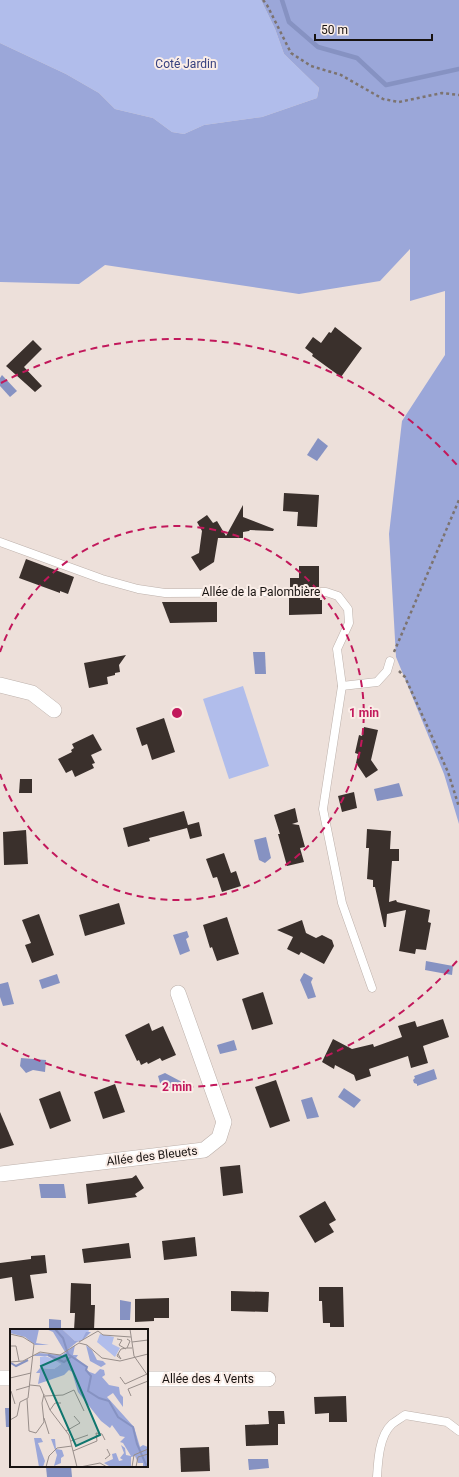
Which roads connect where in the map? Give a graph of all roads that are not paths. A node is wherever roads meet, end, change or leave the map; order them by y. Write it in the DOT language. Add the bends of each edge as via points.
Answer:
graph roads {
  1 [pos="0,542"];
  2 [pos="390,661"];
  3 [pos="0,685"];
  4 [pos="342,686"];
  5 [pos="54,710"];
  6 [pos="372,988"];
  7 [pos="178,993"];
  8 [pos="0,1174"];
  9 [pos="148,1379"];
  10 [pos="268,1379"];
  11 [pos="459,1431"];
  12 [pos="377,1477"];
  1 -- 4 [label="lane, Allée de la Palombière" via="102,579 138,589 165,593 326,592 338,596 348,609 349,623 337,649"];
  2 -- 4 [label="lane" via="387,671 377,682"];
  3 -- 5 [label="street" via="32,693"];
  4 -- 6 [label="lane, Allée de la Palombière" via="323,809 342,903"];
  7 -- 8 [label="street, Allée des Bleuets" via="224,1122 219,1138 204,1150"];
  9 -- 10 [label="street, Allée des 4 Vents"];
  11 -- 12 [label="lane" via="447,1422 405,1415 391,1425 383,1439 378,1455"];
}
